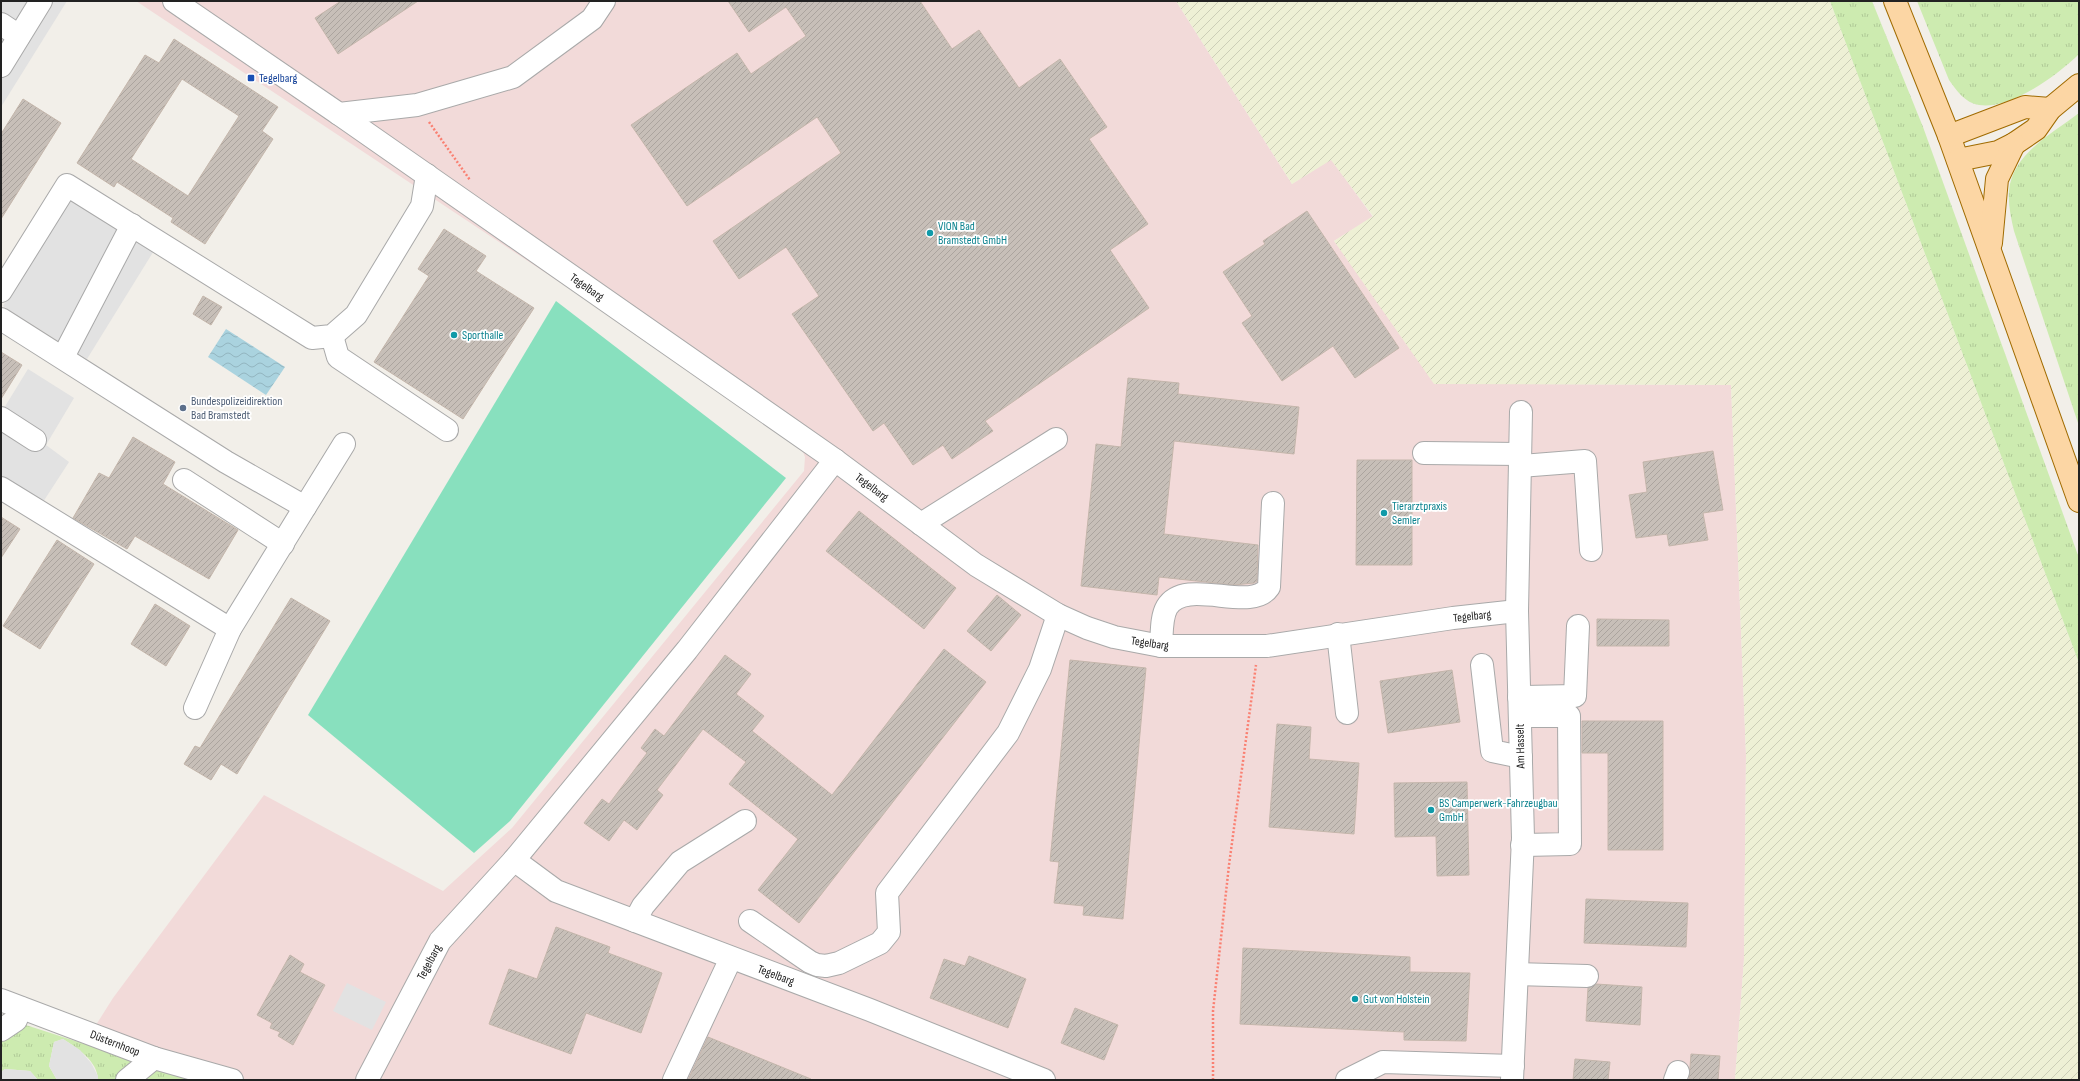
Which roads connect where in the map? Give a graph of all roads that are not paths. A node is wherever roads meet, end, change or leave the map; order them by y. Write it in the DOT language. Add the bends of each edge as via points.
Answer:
graph roads {
  1 [pos="41,1"];
  2 [pos="174,1"];
  3 [pos="604,1"];
  4 [pos="1895,1"];
  5 [pos="1,24"];
  6 [pos="20,36"];
  7 [pos="1,66"];
  8 [pos="2079,85"];
  9 [pos="2050,109"];
  10 [pos="339,114"];
  11 [pos="1949,136"];
  12 [pos="2014,144"];
  13 [pos="1958,160"];
  14 [pos="427,175"];
  15 [pos="132,225"];
  16 [pos="1990,250"];
  17 [pos="1,291"];
  18 [pos="1,319"];
  19 [pos="332,336"];
  20 [pos="63,357"];
  21 [pos="1521,412"];
  22 [pos="1,418"];
  23 [pos="447,430"];
  24 [pos="1056,439"];
  25 [pos="35,440"];
  26 [pos="344,444"];
  27 [pos="1424,453"];
  28 [pos="835,460"];
  29 [pos="1520,460"];
  30 [pos="184,480"];
  31 [pos="1,488"];
  32 [pos="2079,501"];
  33 [pos="1273,504"];
  34 [pos="305,506"];
  35 [pos="921,524"];
  36 [pos="282,544"];
  37 [pos="1591,550"];
  38 [pos="1517,611"];
  39 [pos="1058,615"];
  40 [pos="1578,626"];
  41 [pos="230,629"];
  42 [pos="1338,634"];
  43 [pos="1161,646"];
  44 [pos="1482,665"];
  45 [pos="1519,706"];
  46 [pos="195,708"];
  47 [pos="1347,713"];
  48 [pos="1521,757"];
  49 [pos="745,821"];
  50 [pos="1522,845"];
  51 [pos="514,860"];
  52 [pos="635,921"];
  53 [pos="750,921"];
  54 [pos="731,958"];
  55 [pos="1517,974"];
  56 [pos="1587,976"];
  57 [pos="1,1000"];
  58 [pos="21,1008"];
  59 [pos="1,1030"];
  60 [pos="154,1058"];
  61 [pos="1513,1073"];
  62 [pos="127,1080"];
  63 [pos="232,1080"];
  64 [pos="367,1080"];
  65 [pos="674,1080"];
  66 [pos="1044,1080"];
  67 [pos="1346,1080"];
  1 -- 6 [label="street"];
  2 -- 10 [label="street, Tegelbarg"];
  3 -- 10 [label="street" via="592,19 512,76 417,105"];
  4 -- 11 [label="main road"];
  5 -- 6 [label="street"];
  6 -- 7 [label="street"];
  8 -- 9 [label="main road"];
  9 -- 11 [label="main road" via="2025,107"];
  9 -- 12 [label="main road" via="2036,129"];
  10 -- 14 [label="street, Tegelbarg"];
  11 -- 13 [label="main road"];
  12 -- 13 [label="main road" via="1998,152"];
  12 -- 16 [label="main road" via="1997,180"];
  13 -- 16 [label="main road"];
  14 -- 19 [label="street" via="422,206 356,315"];
  14 -- 28 [label="street, Tegelbarg"];
  15 -- 17 [label="street" via="67,185"];
  15 -- 19 [label="street" via="312,338"];
  15 -- 20 [label="street"];
  16 -- 32 [label="main road"];
  18 -- 20 [label="street"];
  19 -- 23 [label="street" via="338,357"];
  20 -- 34 [label="street" via="226,462"];
  21 -- 29 [label="street, Am Hasselt"];
  22 -- 25 [label="street"];
  24 -- 35 [label="street"];
  26 -- 34 [label="street"];
  27 -- 29 [label="street"];
  28 -- 35 [label="street, Tegelbarg"];
  28 -- 51 [label="street, Tegelbarg" via="687,650"];
  29 -- 37 [label="street" via="1585,461"];
  29 -- 38 [label="street, Am Hasselt"];
  30 -- 36 [label="street"];
  31 -- 41 [label="street"];
  33 -- 43 [label="street" via="1269,587 1265,592 1252,597 1194,594 1176,599 1165,611"];
  34 -- 36 [label="street"];
  35 -- 39 [label="street, Tegelbarg" via="976,565"];
  36 -- 41 [label="street"];
  38 -- 42 [label="street, Tegelbarg"];
  38 -- 45 [label="street, Am Hasselt"];
  39 -- 43 [label="street, Tegelbarg" via="1114,638"];
  39 -- 53 [label="street" via="1040,669 1002,742 887,893 890,923 889,932 883,940 839,963 817,965"];
  40 -- 45 [label="street" via="1575,696"];
  41 -- 46 [label="street"];
  42 -- 43 [label="street, Tegelbarg" via="1267,646"];
  42 -- 47 [label="street"];
  44 -- 48 [label="street" via="1492,751"];
  45 -- 48 [label="street, Am Hasselt"];
  45 -- 50 [label="street" via="1570,716 1570,844"];
  48 -- 50 [label="street, Am Hasselt"];
  49 -- 52 [label="street" via="680,862 643,906"];
  50 -- 55 [label="street, Am Hasselt"];
  51 -- 52 [label="street, Tegelbarg" via="556,891"];
  51 -- 64 [label="street, Tegelbarg" via="440,941"];
  52 -- 54 [label="street, Tegelbarg"];
  54 -- 65 [label="street"];
  54 -- 66 [label="street, Tegelbarg" via="870,1010"];
  55 -- 56 [label="street"];
  55 -- 61 [label="street, Am Hasselt"];
  57 -- 58 [label="street, Düsternhoop"];
  58 -- 59 [label="street" via="16,1020"];
  58 -- 60 [label="street, Düsternhoop"];
  60 -- 62 [label="street"];
  60 -- 63 [label="street, Düsternhoop"];
  61 -- 67 [label="street" via="1383,1062"];
}
